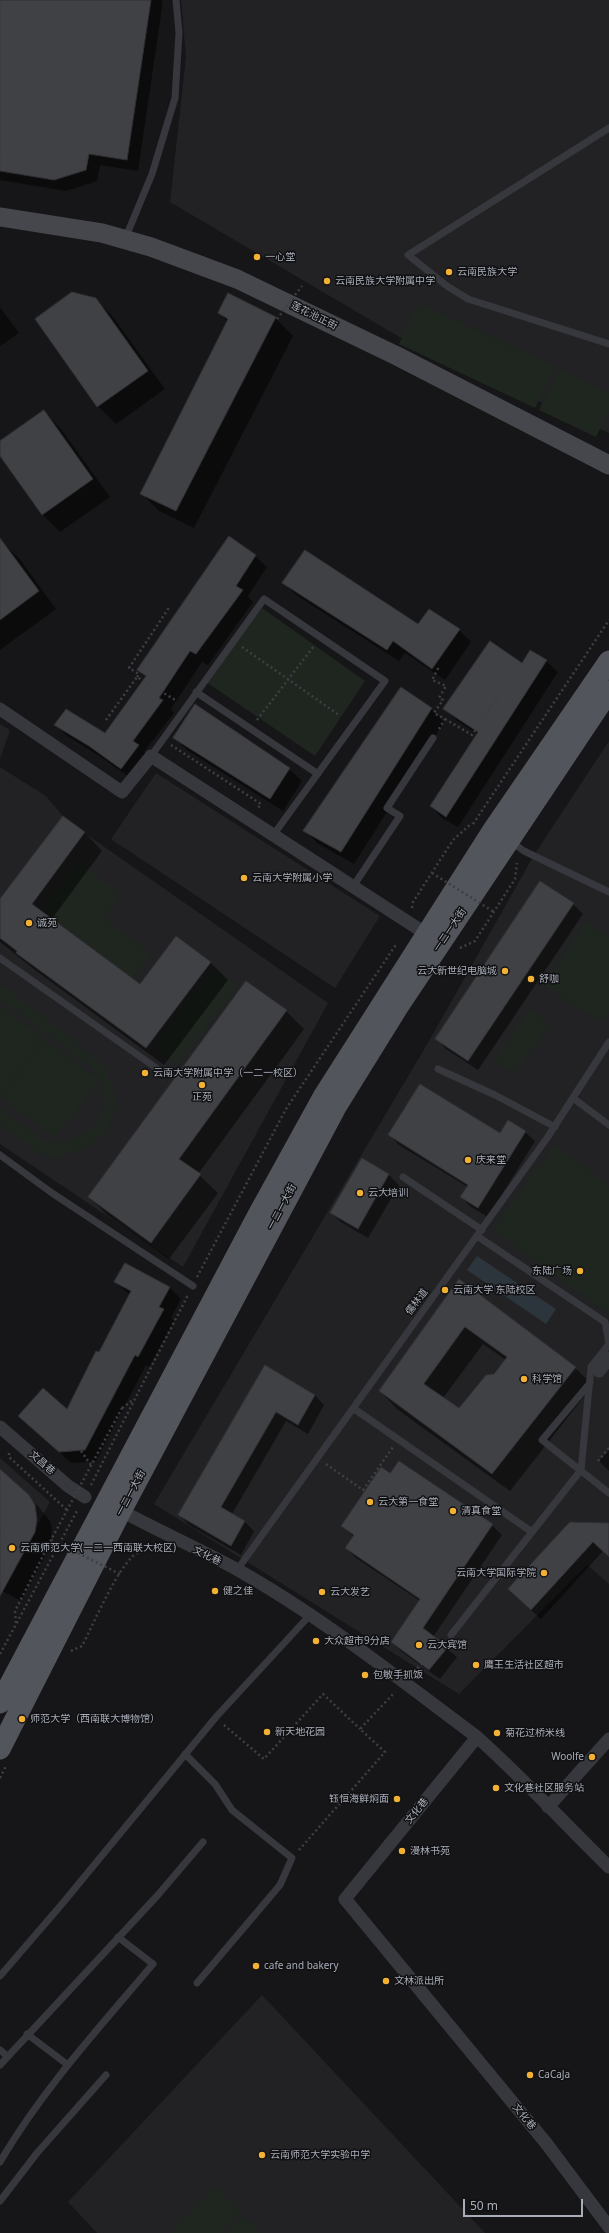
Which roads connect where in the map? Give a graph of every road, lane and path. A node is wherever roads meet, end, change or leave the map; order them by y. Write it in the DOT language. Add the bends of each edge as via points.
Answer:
graph roads {
  1 [pos="176,0"];
  2 [pos="609,128"];
  3 [pos="0,217"];
  4 [pos="125,239"];
  5 [pos="302,286"];
  6 [pos="277,319"];
  7 [pos="609,344"];
  8 [pos="609,465"];
  9 [pos="170,606"];
  10 [pos="321,637"];
  11 [pos="233,641"];
  12 [pos="609,661"];
  13 [pos="439,667"];
  14 [pos="137,677"];
  15 [pos="288,680"];
  16 [pos="609,691"];
  17 [pos="196,692"];
  18 [pos="498,697"];
  19 [pos="186,706"];
  20 [pos="0,710"];
  21 [pos="339,716"];
  22 [pos="445,719"];
  23 [pos="106,720"];
  24 [pos="251,729"];
  25 [pos="433,738"];
  26 [pos="162,739"];
  27 [pos="151,756"];
  28 [pos="318,774"];
  29 [pos="251,820"];
  30 [pos="274,834"];
  31 [pos="500,837"];
  32 [pos="514,865"];
  33 [pos="432,873"];
  34 [pos="354,885"];
  35 [pos="609,892"];
  36 [pos="488,899"];
  37 [pos="413,902"];
  38 [pos="479,911"];
  39 [pos="494,912"];
  40 [pos="428,935"];
  41 [pos="458,944"];
  42 [pos="0,958"];
  43 [pos="609,1042"];
  44 [pos="438,1069"];
  45 [pos="162,1072"];
  46 [pos="573,1098"];
  47 [pos="609,1125"];
  48 [pos="554,1127"];
  49 [pos="0,1155"];
  50 [pos="403,1177"];
  51 [pos="480,1233"];
  52 [pos="192,1286"];
  53 [pos="609,1344"];
  54 [pos="609,1358"];
  55 [pos="599,1371"];
  56 [pos="590,1382"];
  57 [pos="135,1399"];
  58 [pos="353,1408"];
  59 [pos="0,1427"];
  60 [pos="399,1440"];
  61 [pos="609,1448"];
  62 [pos="81,1451"];
  63 [pos="9,1458"];
  64 [pos="317,1458"];
  65 [pos="598,1461"];
  66 [pos="91,1465"];
  67 [pos="581,1470"];
  68 [pos="609,1493"];
  69 [pos="85,1497"];
  70 [pos="113,1507"];
  71 [pos="67,1510"];
  72 [pos="532,1532"];
  73 [pos="171,1538"];
  74 [pos="51,1540"];
  75 [pos="109,1568"];
  76 [pos="237,1570"];
  77 [pos="120,1574"];
  78 [pos="106,1575"];
  79 [pos="310,1615"];
  80 [pos="16,1624"];
  81 [pos="451,1635"];
  82 [pos="70,1646"];
  83 [pos="404,1683"];
  84 [pos="0,1703"];
  85 [pos="216,1717"];
  86 [pos="360,1729"];
  87 [pos="477,1738"];
  88 [pos="609,1739"];
  89 [pos="185,1754"];
  90 [pos="4,1756"];
  91 [pos="0,1778"];
  92 [pos="548,1808"];
  93 [pos="203,1842"];
  94 [pos="292,1858"];
  95 [pos="609,1867"];
  96 [pos="118,1937"];
  97 [pos="0,1976"];
  98 [pos="197,1983"];
  99 [pos="27,2034"];
  100 [pos="0,2050"];
  101 [pos="7,2056"];
  102 [pos="0,2065"];
  103 [pos="68,2065"];
  104 [pos="106,2075"];
  105 [pos="0,2162"];
  106 [pos="0,2201"];
  107 [pos="609,2227"];
  1 -- 4 [label="lane" via="179,33 175,98 152,174"];
  2 -- 7 [label="lane" via="408,255 468,299"];
  3 -- 4 [label="main road, 莲花池正街"];
  4 -- 8 [label="main road, 莲花池正街" via="237,279 397,356"];
  5 -- 6 [label="path, bridge"];
  9 -- 14 [label="path" via="129,668 138,674"];
  10 -- 11 [label="lane" via="264,599"];
  10 -- 15 [label="path"];
  10 -- 28 [label="lane" via="385,680"];
  11 -- 15 [label="path"];
  11 -- 17 [label="lane"];
  12 -- 31 [label="main road, 一二一大街"];
  13 -- 22 [label="path" via="432,680 446,686 439,698 443,700 434,713"];
  14 -- 19 [label="path"];
  14 -- 23 [label="path"];
  15 -- 21 [label="path"];
  15 -- 24 [label="path"];
  16 -- 31 [label="main road, 一二一大街"];
  17 -- 19 [label="lane"];
  17 -- 24 [label="lane"];
  18 -- 22 [label="path" via="472,735"];
  19 -- 26 [label="lane"];
  20 -- 27 [label="street" via="122,792"];
  22 -- 25 [label="path"];
  24 -- 28 [label="lane"];
  25 -- 34 [label="lane" via="387,808 400,816"];
  26 -- 27 [label="lane"];
  26 -- 29 [label="path" via="261,804"];
  27 -- 29 [label="street"];
  28 -- 30 [label="lane"];
  29 -- 30 [label="street"];
  30 -- 34 [label="street"];
  31 -- 32 [label="path"];
  31 -- 33 [label="path" via="453,840"];
  31 -- 35 [label="lane"];
  31 -- 39 [label="path" via="515,879"];
  31 -- 40 [label="main road, 一二一大街"];
  31 -- 70 [label="main road, 一二一大街" via="336,1107"];
  33 -- 37 [label="path"];
  33 -- 39 [label="path, bridge"];
  34 -- 40 [label="street"];
  36 -- 38 [label="path"];
  39 -- 41 [label="path" via="475,941 454,951"];
  40 -- 70 [label="main road, 一二一大街" via="322,1097 258,1215"];
  42 -- 45 [label="lane"];
  43 -- 46 [label="lane, 儒林道"];
  44 -- 48 [label="lane" via="495,1095"];
  46 -- 47 [label="lane"];
  46 -- 48 [label="lane, 儒林道"];
  48 -- 51 [label="lane, 儒林道"];
  49 -- 52 [label="lane"];
  50 -- 51 [label="lane"];
  51 -- 53 [label="lane" via="605,1322"];
  51 -- 58 [label="lane, 儒林道"];
  53 -- 56 [label="lane" via="591,1367"];
  54 -- 55 [label="street"];
  55 -- 56 [label="lane"];
  56 -- 67 [label="lane"];
  56 -- 67 [label="lane" via="542,1440"];
  57 -- 66 [label="path, bridge" via="122,1408"];
  58 -- 60 [label="lane"];
  58 -- 64 [label="lane, 儒林道"];
  59 -- 69 [label="street, 文昌巷" via="68,1486"];
  60 -- 64 [label="path" via="362,1490"];
  60 -- 72 [label="lane"];
  61 -- 65 [label="path"];
  62 -- 66 [label="path"];
  63 -- 71 [label="path"];
  64 -- 76 [label="lane, 儒林道"];
  66 -- 71 [label="path, bridge"];
  67 -- 68 [label="lane"];
  67 -- 72 [label="lane"];
  70 -- 73 [label="street, 文化巷"];
  70 -- 84 [label="main road, 一二一大街"];
  70 -- 90 [label="main road, 一二一大街"];
  71 -- 74 [label="path, bridge"];
  72 -- 81 [label="lane"];
  73 -- 76 [label="street, 文化巷"];
  73 -- 77 [label="path" via="150,1551 138,1552"];
  74 -- 77 [label="path, bridge"];
  74 -- 80 [label="path" via="15,1611"];
  75 -- 78 [label="path"];
  76 -- 79 [label="street, 文化巷"];
  77 -- 82 [label="path" via="82,1646 66,1654"];
  79 -- 83 [label="street, 文化巷" via="346,1638"];
  79 -- 85 [label="lane"];
  81 -- 83 [label="path" via="441,1641"];
  83 -- 86 [label="path"];
  83 -- 87 [label="street, 文化巷"];
  85 -- 86 [label="path" via="264,1759 323,1694"];
  85 -- 89 [label="lane"];
  86 -- 94 [label="path" via="384,1752"];
  87 -- 92 [label="street" via="509,1766"];
  87 -- 107 [label="street, 文化巷" via="346,1899 546,2143"];
  88 -- 92 [label="street"];
  89 -- 94 [label="lane" via="215,1784 232,1810"];
  89 -- 97 [label="lane"];
  90 -- 91 [label="path"];
  92 -- 95 [label="street"];
  93 -- 96 [label="lane"];
  94 -- 98 [label="lane" via="280,1885"];
  96 -- 99 [label="lane"];
  96 -- 103 [label="lane" via="153,1964"];
  99 -- 101 [label="lane"];
  99 -- 103 [label="lane"];
  100 -- 101 [label="lane"];
  101 -- 102 [label="lane"];
  103 -- 105 [label="lane" via="16,2135"];
  104 -- 106 [label="lane" via="37,2153"];
}
